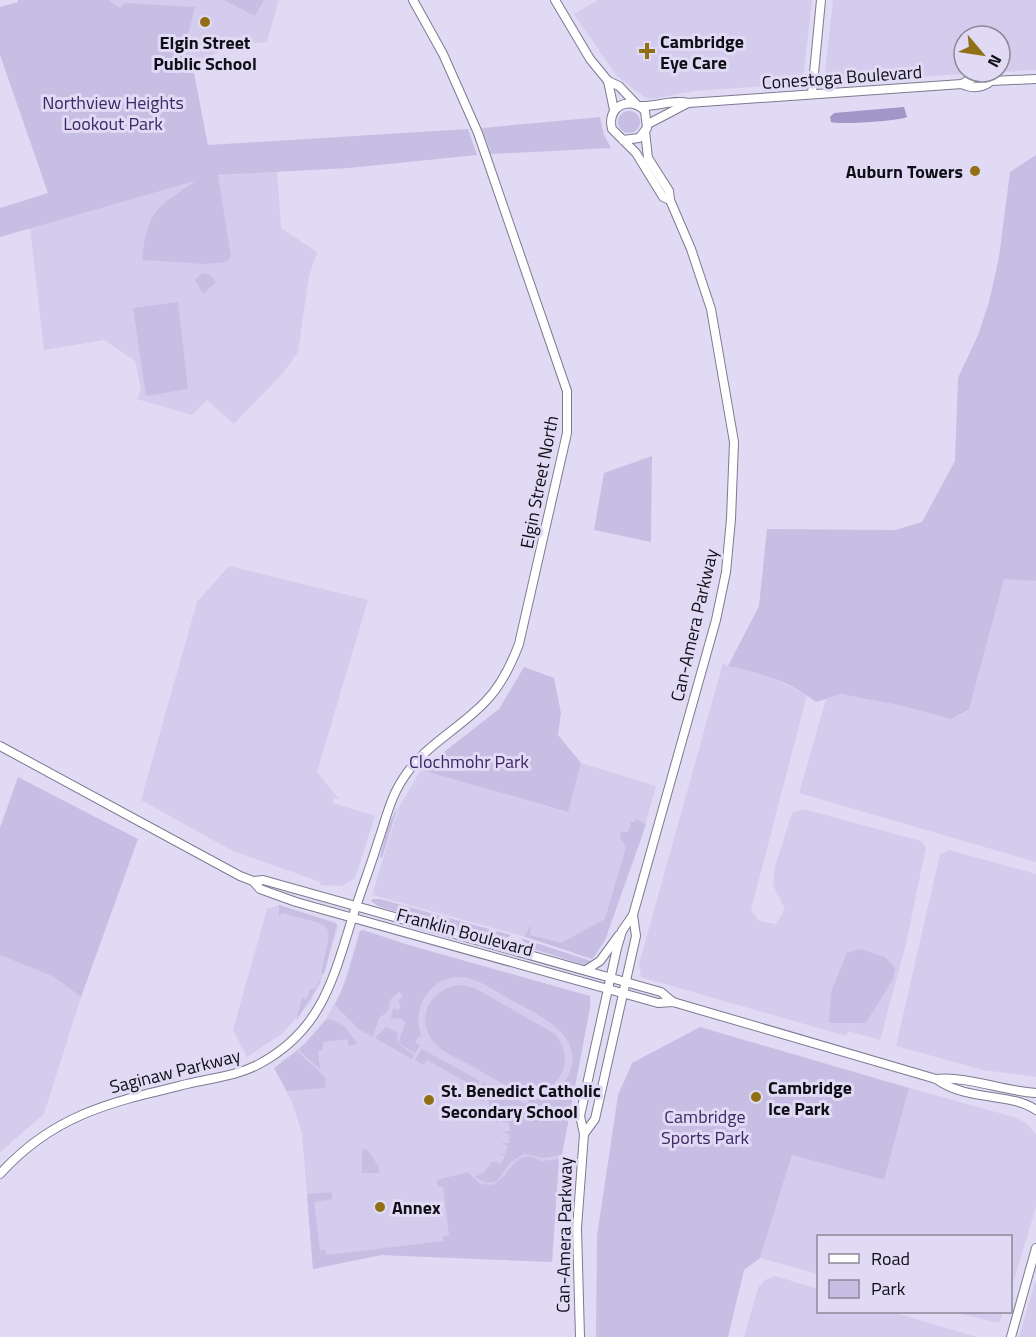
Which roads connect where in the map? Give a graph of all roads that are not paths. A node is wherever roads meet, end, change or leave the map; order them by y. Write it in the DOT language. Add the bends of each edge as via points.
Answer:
graph roads {
  1 [pos="413,0"];
  2 [pos="555,0"];
  3 [pos="822,0"];
  4 [pos="1036,79"];
  5 [pos="608,81"];
  6 [pos="812,94"];
  7 [pos="688,103"];
  8 [pos="638,105"];
  9 [pos="614,111"];
  10 [pos="647,128"];
  11 [pos="623,140"];
  12 [pos="670,200"];
  13 [pos="0,746"];
  14 [pos="253,881"];
  15 [pos="356,907"];
  16 [pos="633,915"];
  17 [pos="353,918"];
  18 [pos="622,931"];
  19 [pos="585,970"];
  20 [pos="610,978"];
  21 [pos="624,982"];
  22 [pos="608,989"];
  23 [pos="622,993"];
  24 [pos="673,1002"];
  25 [pos="936,1079"];
  26 [pos="1036,1093"];
  27 [pos="1036,1110"];
  28 [pos="584,1134"];
  29 [pos="0,1174"];
  30 [pos="1036,1248"];
  31 [pos="580,1337"];
  32 [pos="1011,1337"];
  1 -- 15 [label="street, Elgin Street North" via="443,54 478,133 565,380 569,422 543,546 513,659 484,702 425,750 405,774"];
  2 -- 5 [label="main road" via="590,59"];
  3 -- 6 [label="street"];
  4 -- 6 [label="street, Conestoga Boulevard" via="968,79 962,84"];
  5 -- 8 [label="main road"];
  5 -- 9 [label="main road"];
  6 -- 7 [label="street, Conestoga Boulevard"];
  7 -- 8 [label="street, Conestoga Boulevard"];
  7 -- 10 [label="street, Conestoga Boulevard"];
  8 -- 9 [label="main road" via="621,104"];
  8 -- 10 [label="main road" via="645,111"];
  9 -- 11 [label="main road" via="612,129"];
  10 -- 11 [label="main road" via="635,139"];
  10 -- 12 [label="main road, Can-Amera Parkway" via="646,150"];
  11 -- 12 [label="main road, Can-Amera Parkway" via="641,160 663,197"];
  12 -- 16 [label="main road, Can-Amera Parkway" via="711,309 734,442 731,519 716,620"];
  13 -- 14 [label="main road, Franklin Boulevard" via="216,865"];
  14 -- 15 [label="main road, Franklin Boulevard" via="263,880"];
  14 -- 17 [label="main road, Franklin Boulevard" via="260,889"];
  15 -- 17 [label="street, Saginaw Parkway"];
  15 -- 19 [label="main road, Franklin Boulevard"];
  16 -- 18 [label="main road, Can-Amera Parkway"];
  16 -- 21 [label="main road, Can-Amera Parkway" via="636,936"];
  17 -- 22 [label="main road, Franklin Boulevard"];
  17 -- 29 [label="street, Saginaw Parkway" via="336,974 321,1005 307,1027 285,1047 232,1075 120,1099 87,1111 43,1134"];
  18 -- 19 [label="main road" via="600,961"];
  18 -- 20 [label="main road, Can-Amera Parkway"];
  19 -- 20 [label="main road, Franklin Boulevard"];
  20 -- 21 [label="main road, Franklin Boulevard"];
  20 -- 22 [label="main road, Can-Amera Parkway"];
  21 -- 23 [label="main road, Can-Amera Parkway"];
  21 -- 24 [label="main road, Franklin Boulevard" via="661,992"];
  22 -- 23 [label="main road, Franklin Boulevard"];
  22 -- 28 [label="main road, Can-Amera Parkway" via="580,1116"];
  23 -- 24 [label="main road, Franklin Boulevard" via="658,1004"];
  23 -- 28 [label="main road, Can-Amera Parkway" via="595,1119"];
  24 -- 25 [label="main road, Franklin Boulevard"];
  25 -- 26 [label="main road, Franklin Boulevard" via="952,1077"];
  25 -- 27 [label="main road, Franklin Boulevard" via="948,1088 1021,1103"];
  28 -- 31 [label="main road, Can-Amera Parkway" via="577,1228"];
  30 -- 32 [label="street"];
}
